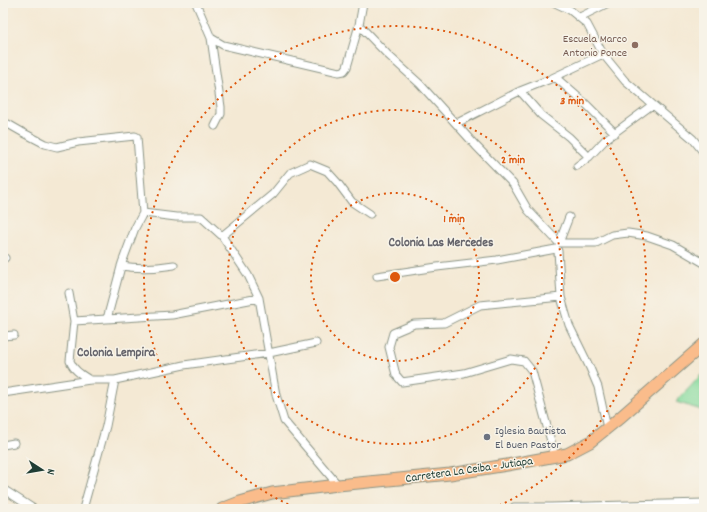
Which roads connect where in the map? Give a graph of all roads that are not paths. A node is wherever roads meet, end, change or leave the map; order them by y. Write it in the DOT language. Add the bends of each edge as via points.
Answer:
graph roads {
  1 [pos="196,3"];
  2 [pos="363,3"];
  3 [pos="555,3"];
  4 [pos="608,3"];
  5 [pos="580,16"];
  6 [pos="359,25"];
  7 [pos="211,38"];
  8 [pos="603,54"];
  9 [pos="555,77"];
  10 [pos="520,91"];
  11 [pos="652,105"];
  12 [pos="3,122"];
  13 [pos="457,123"];
  14 [pos="215,126"];
  15 [pos="615,133"];
  16 [pos="704,153"];
  17 [pos="589,157"];
  18 [pos="577,166"];
  19 [pos="143,213"];
  20 [pos="370,214"];
  21 [pos="569,217"];
  22 [pos="222,236"];
  23 [pos="559,243"];
  24 [pos="704,263"];
  25 [pos="174,265"];
  26 [pos="121,266"];
  27 [pos="377,276"];
  28 [pos="69,293"];
  29 [pos="561,297"];
  30 [pos="259,298"];
  31 [pos="107,319"];
  32 [pos="74,321"];
  33 [pos="14,335"];
  34 [pos="3,336"];
  35 [pos="316,343"];
  36 [pos="704,344"];
  37 [pos="269,353"];
  38 [pos="90,380"];
  39 [pos="115,380"];
  40 [pos="3,393"];
  41 [pos="606,428"];
  42 [pos="14,444"];
  43 [pos="3,445"];
  44 [pos="555,456"];
  45 [pos="338,485"];
  46 [pos="3,489"];
  47 [pos="704,503"];
  48 [pos="551,508"];
  49 [pos="34,509"];
  50 [pos="83,509"];
  51 [pos="222,509"];
  52 [pos="514,509"];
  1 -- 7 [label="street"];
  2 -- 6 [label="street"];
  3 -- 5 [label="street"];
  4 -- 5 [label="street"];
  5 -- 8 [label="street" via="593,32"];
  6 -- 7 [label="street" via="347,67 339,72 223,45"];
  6 -- 13 [label="street"];
  7 -- 14 [label="street" via="221,107 221,114"];
  8 -- 9 [label="street"];
  8 -- 11 [label="street" via="626,81"];
  9 -- 10 [label="street"];
  9 -- 15 [label="street"];
  10 -- 13 [label="street"];
  10 -- 17 [label="street" via="541,115"];
  11 -- 15 [label="street"];
  11 -- 16 [label="street" via="693,139"];
  12 -- 19 [label="street" via="45,144 57,147 124,136 137,137"];
  13 -- 23 [label="street" via="513,184 528,210"];
  15 -- 17 [label="street"];
  17 -- 18 [label="street"];
  19 -- 22 [label="street" via="201,218"];
  19 -- 26 [label="street"];
  20 -- 22 [label="street" via="352,202 327,171 310,164 290,173 273,194"];
  21 -- 23 [label="street"];
  22 -- 30 [label="street" via="248,275"];
  23 -- 24 [label="street" via="596,243 612,235 628,233 673,245"];
  25 -- 26 [label="street" via="153,269"];
  26 -- 31 [label="street"];
  27 -- 29 [label="street" via="497,260 554,248 558,251"];
  28 -- 32 [label="street"];
  29 -- 41 [label="street" via="569,326 598,387"];
  29 -- 44 [label="street" via="480,305 444,323 414,324 394,333 389,346 396,375 402,382 464,373 511,359 524,361 532,371"];
  30 -- 31 [label="street" via="172,315"];
  30 -- 37 [label="street"];
  31 -- 32 [label="street"];
  32 -- 38 [label="street" via="70,361 78,372"];
  33 -- 34 [label="street"];
  35 -- 37 [label="street"];
  36 -- 41 [label="main road, Carretera La Ceiba - Jutiapa"];
  37 -- 39 [label="street" via="184,365"];
  37 -- 45 [label="street" via="276,395 284,421"];
  38 -- 39 [label="street"];
  38 -- 40 [label="street"];
  39 -- 50 [label="street" via="106,426"];
  41 -- 44 [label="main road, Carretera La Ceiba - Jutiapa" via="580,448"];
  42 -- 43 [label="street"];
  44 -- 45 [label="main road, Carretera La Ceiba - Jutiapa" via="450,474"];
  45 -- 51 [label="main road, Carretera La Ceiba - Jutiapa" via="272,493"];
  46 -- 49 [label="street"];
  47 -- 48 [label="street"];
  48 -- 52 [label="street"];
}
